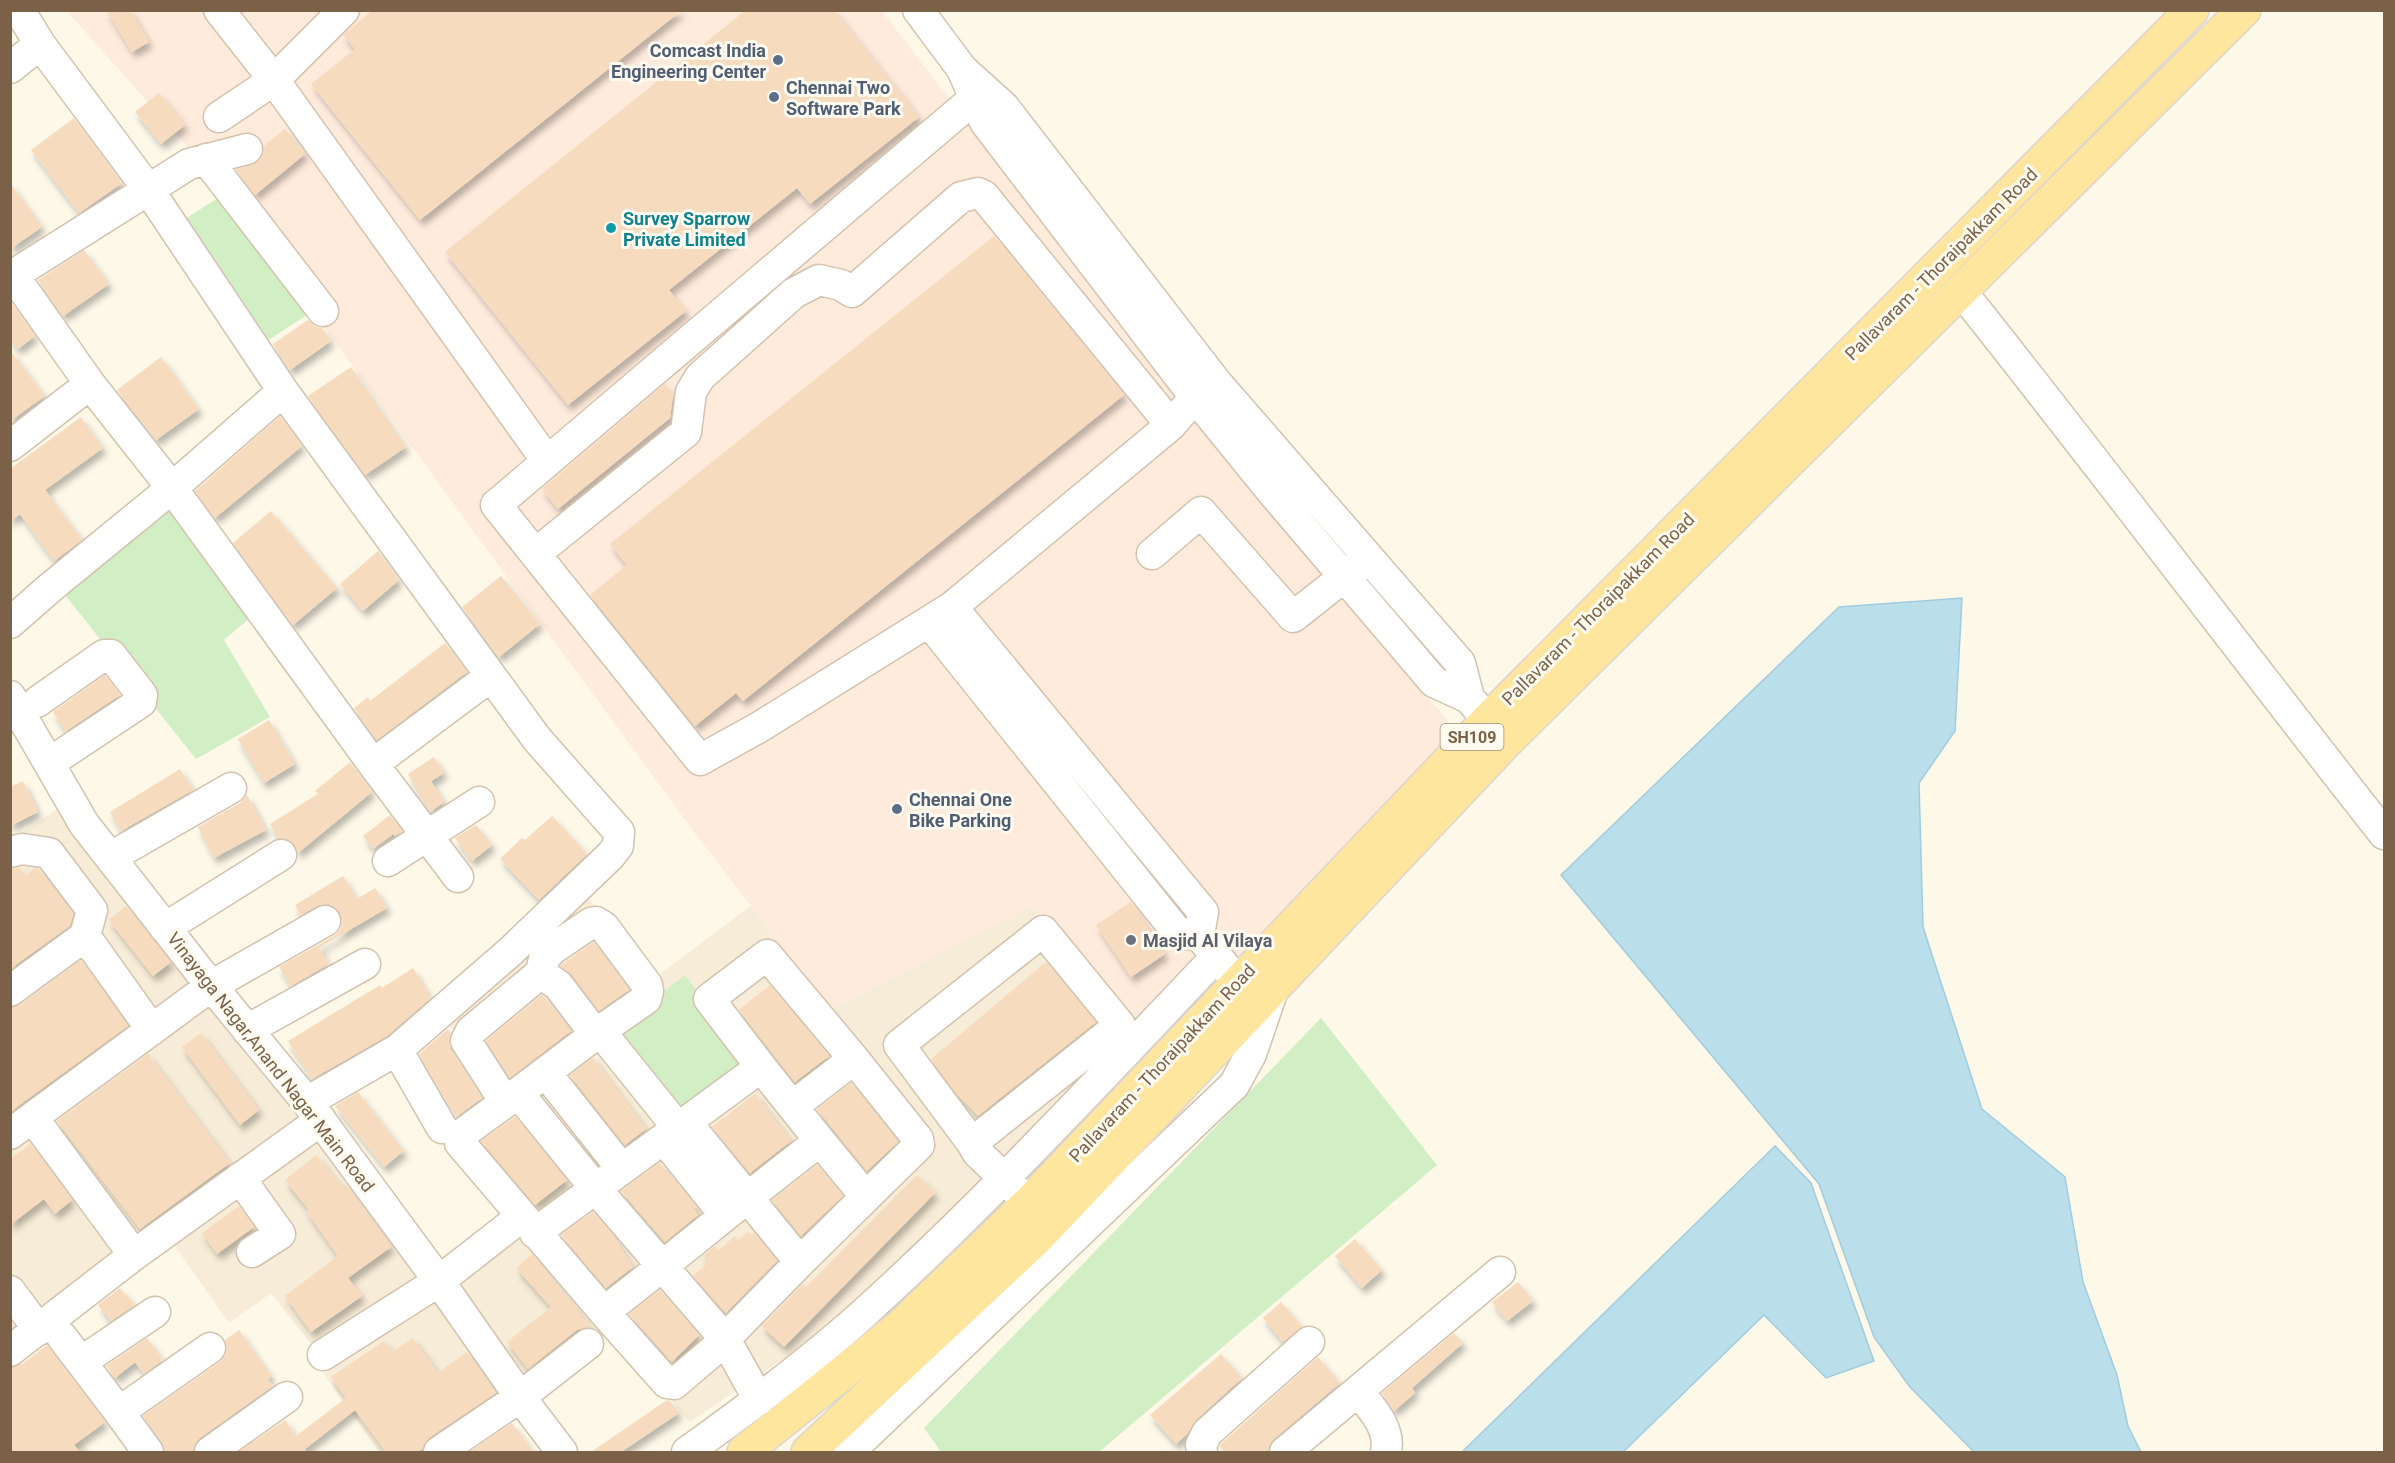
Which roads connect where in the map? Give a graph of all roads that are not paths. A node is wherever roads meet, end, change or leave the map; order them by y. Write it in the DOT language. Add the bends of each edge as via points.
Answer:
graph roads {
  1 [pos="19,10"];
  2 [pos="219,10"];
  3 [pos="344,10"];
  4 [pos="918,10"];
  5 [pos="2192,10"];
  6 [pos="2244,10"];
  7 [pos="40,44"];
  8 [pos="10,68"];
  9 [pos="962,69"];
  10 [pos="274,80"];
  11 [pos="975,98"];
  12 [pos="219,117"];
  13 [pos="247,149"];
  14 [pos="206,159"];
  15 [pos="148,189"];
  16 [pos="12,276"];
  17 [pos="1973,306"];
  18 [pos="323,311"];
  19 [pos="90,384"];
  20 [pos="1205,390"];
  21 [pos="284,391"];
  22 [pos="1171,425"];
  23 [pos="10,446"];
  24 [pos="1278,453"];
  25 [pos="547,461"];
  26 [pos="1255,471"];
  27 [pos="171,488"];
  28 [pos="535,554"];
  29 [pos="1152,554"];
  30 [pos="1368,557"];
  31 [pos="1343,577"];
  32 [pos="940,614"];
  33 [pos="10,623"];
  34 [pos="490,676"];
  35 [pos="22,704"];
  36 [pos="1488,720"];
  37 [pos="58,757"];
  38 [pos="373,764"];
  39 [pos="231,788"];
  40 [pos="479,802"];
  41 [pos="2385,834"];
  42 [pos="426,836"];
  43 [pos="10,852"];
  44 [pos="281,855"];
  45 [pos="111,856"];
  46 [pos="388,861"];
  47 [pos="458,877"];
  48 [pos="325,921"];
  49 [pos="165,928"];
  50 [pos="85,936"];
  51 [pos="1208,946"];
  52 [pos="365,964"];
  53 [pos="540,977"];
  54 [pos="1237,982"];
  55 [pos="211,986"];
  56 [pos="1274,987"];
  57 [pos="10,991"];
  58 [pos="152,1030"];
  59 [pos="247,1030"];
  60 [pos="598,1033"];
  61 [pos="397,1050"];
  62 [pos="854,1059"];
  63 [pos="761,1067"];
  64 [pos="546,1073"];
  65 [pos="512,1097"];
  66 [pos="793,1106"];
  67 [pos="314,1111"];
  68 [pos="22,1126"];
  69 [pos="442,1128"];
  70 [pos="676,1130"];
  71 [pos="820,1142"];
  72 [pos="972,1143"];
  73 [pos="622,1169"];
  74 [pos="240,1178"];
  75 [pos="1005,1179"];
  76 [pos="596,1189"];
  77 [pos="866,1197"];
  78 [pos="1029,1203"];
  79 [pos="735,1206"];
  80 [pos="524,1224"];
  81 [pos="252,1252"];
  82 [pos="134,1254"];
  83 [pos="800,1262"];
  84 [pos="664,1266"];
  85 [pos="1500,1272"];
  86 [pos="439,1281"];
  87 [pos="10,1291"];
  88 [pos="154,1312"];
  89 [pos="604,1312"];
  90 [pos="51,1333"];
  91 [pos="1309,1342"];
  92 [pos="588,1344"];
  93 [pos="720,1345"];
  94 [pos="210,1348"];
  95 [pos="10,1351"];
  96 [pos="323,1355"];
  97 [pos="81,1362"];
  98 [pos="1358,1391"];
  99 [pos="287,1396"];
  100 [pos="519,1397"];
  101 [pos="754,1404"];
  102 [pos="119,1412"];
  103 [pos="148,1452"];
  104 [pos="210,1452"];
  105 [pos="439,1452"];
  106 [pos="562,1452"];
  107 [pos="687,1452"];
  108 [pos="744,1452"];
  109 [pos="808,1452"];
  110 [pos="849,1452"];
  111 [pos="1202,1452"];
  112 [pos="1285,1452"];
  113 [pos="1386,1452"];
  1 -- 7 [label="street"];
  2 -- 10 [label="street"];
  3 -- 10 [label="street"];
  4 -- 9 [label="street"];
  5 -- 36 [label="main road, Pallavaram - Thoraipakkam Road / SH109"];
  6 -- 36 [label="main road, Pallavaram - Thoraipakkam Road / SH109"];
  7 -- 8 [label="street"];
  7 -- 15 [label="street"];
  9 -- 11 [label="street"];
  9 -- 20 [label="street" via="1004,107"];
  10 -- 12 [label="street"];
  10 -- 25 [label="street"];
  11 -- 20 [label="street" via="985,122"];
  11 -- 25 [label="street"];
  13 -- 14 [label="street"];
  14 -- 15 [label="street" via="189,164"];
  14 -- 18 [label="street"];
  15 -- 16 [label="street"];
  15 -- 21 [label="street"];
  16 -- 19 [label="street"];
  17 -- 41 [label="street"];
  19 -- 23 [label="street"];
  19 -- 27 [label="street"];
  20 -- 22 [label="street"];
  20 -- 24 [label="street"];
  20 -- 26 [label="street"];
  21 -- 27 [label="street"];
  21 -- 34 [label="street"];
  22 -- 28 [label="street" via="984,196 961,196 852,292 819,280 794,293 700,377 691,392 686,432"];
  22 -- 32 [label="street"];
  24 -- 26 [label="street"];
  24 -- 30 [label="street"];
  25 -- 28 [label="street" via="496,505"];
  26 -- 31 [label="street"];
  27 -- 33 [label="street"];
  27 -- 38 [label="street"];
  28 -- 32 [label="street" via="700,760"];
  29 -- 31 [label="street" via="1201,512 1293,617"];
  30 -- 31 [label="street"];
  30 -- 36 [label="street" via="1460,663"];
  31 -- 36 [label="street" via="1434,682"];
  32 -- 51 [label="street" via="1178,933"];
  34 -- 38 [label="street"];
  34 -- 61 [label="street" via="537,739 619,832 618,846 512,951"];
  35 -- 37 [label="street, Vinayaga Nagar,Anand Nagar Main Road"];
  35 -- 37 [label="street" via="108,654 142,695 141,702"];
  36 -- 54 [label="main road, Pallavaram - Thoraipakkam Road / SH109"];
  36 -- 56 [label="main road, Pallavaram - Thoraipakkam Road / SH109"];
  37 -- 45 [label="street, Vinayaga Nagar,Anand Nagar Main Road" via="84,824"];
  38 -- 42 [label="street"];
  39 -- 45 [label="street"];
  40 -- 42 [label="street"];
  42 -- 46 [label="street"];
  42 -- 47 [label="street"];
  43 -- 50 [label="street" via="22,849 50,853 92,910"];
  44 -- 49 [label="street"];
  45 -- 49 [label="street, Vinayaga Nagar,Anand Nagar Main Road"];
  48 -- 55 [label="street"];
  49 -- 55 [label="street, Vinayaga Nagar,Anand Nagar Main Road"];
  50 -- 57 [label="street"];
  50 -- 58 [label="street"];
  51 -- 54 [label="street"];
  51 -- 75 [label="street"];
  52 -- 59 [label="street"];
  53 -- 60 [label="street" via="558,985"];
  53 -- 60 [label="street" via="544,959 551,950 591,922 604,927 648,991 646,999"];
  53 -- 65 [label="street" via="471,1031 466,1041"];
  54 -- 78 [label="main road, Pallavaram - Thoraipakkam Road / SH109"];
  55 -- 58 [label="street"];
  55 -- 59 [label="street, Vinayaga Nagar,Anand Nagar Main Road"];
  56 -- 109 [label="main road, Pallavaram - Thoraipakkam Road / SH109" via="1037,1238"];
  56 -- 110 [label="street" via="1251,1054 1234,1084"];
  58 -- 68 [label="street"];
  59 -- 67 [label="street, Vinayaga Nagar,Anand Nagar Main Road"];
  60 -- 64 [label="street"];
  60 -- 70 [label="street"];
  61 -- 67 [label="street"];
  61 -- 69 [label="street"];
  62 -- 63 [label="street" via="767,956 709,999"];
  62 -- 66 [label="street"];
  62 -- 77 [label="street" via="919,1145"];
  63 -- 66 [label="street"];
  63 -- 70 [label="street"];
  64 -- 65 [label="street"];
  64 -- 73 [label="street"];
  65 -- 76 [label="street"];
  65 -- 80 [label="street" via="462,1134 460,1143"];
  66 -- 71 [label="street"];
  67 -- 74 [label="street"];
  67 -- 86 [label="street, Vinayaga Nagar,Anand Nagar Main Road"];
  68 -- 82 [label="street"];
  70 -- 73 [label="street"];
  70 -- 79 [label="street"];
  71 -- 77 [label="street"];
  71 -- 79 [label="street"];
  72 -- 72 [label="street" via="1120,1025 1042,930 899,1045"];
  72 -- 75 [label="street"];
  73 -- 76 [label="street"];
  74 -- 81 [label="street" via="280,1234"];
  74 -- 82 [label="street"];
  75 -- 78 [label="street"];
  75 -- 101 [label="street" via="861,1315"];
  76 -- 80 [label="street"];
  76 -- 84 [label="street"];
  77 -- 83 [label="street"];
  78 -- 108 [label="main road, Pallavaram - Thoraipakkam Road / SH109" via="900,1327"];
  79 -- 83 [label="street"];
  79 -- 84 [label="street"];
  80 -- 86 [label="street"];
  80 -- 89 [label="street"];
  82 -- 90 [label="street"];
  83 -- 93 [label="street"];
  84 -- 89 [label="street"];
  84 -- 93 [label="street"];
  85 -- 98 [label="street"];
  86 -- 96 [label="street"];
  86 -- 100 [label="street, Vinayaga Nagar,Anand Nagar Main Road"];
  87 -- 90 [label="street"];
  88 -- 97 [label="street"];
  89 -- 93 [label="street" via="670,1385"];
  90 -- 95 [label="street"];
  90 -- 97 [label="street"];
  91 -- 111 [label="street" via="1207,1433"];
  92 -- 100 [label="street"];
  93 -- 101 [label="street"];
  94 -- 102 [label="street"];
  97 -- 102 [label="street"];
  98 -- 112 [label="street"];
  98 -- 113 [label="street" via="1385,1428"];
  99 -- 104 [label="street"];
  100 -- 105 [label="street"];
  100 -- 106 [label="street, Vinayaga Nagar,Anand Nagar Main Road"];
  101 -- 107 [label="street"];
  102 -- 103 [label="street"];
}
